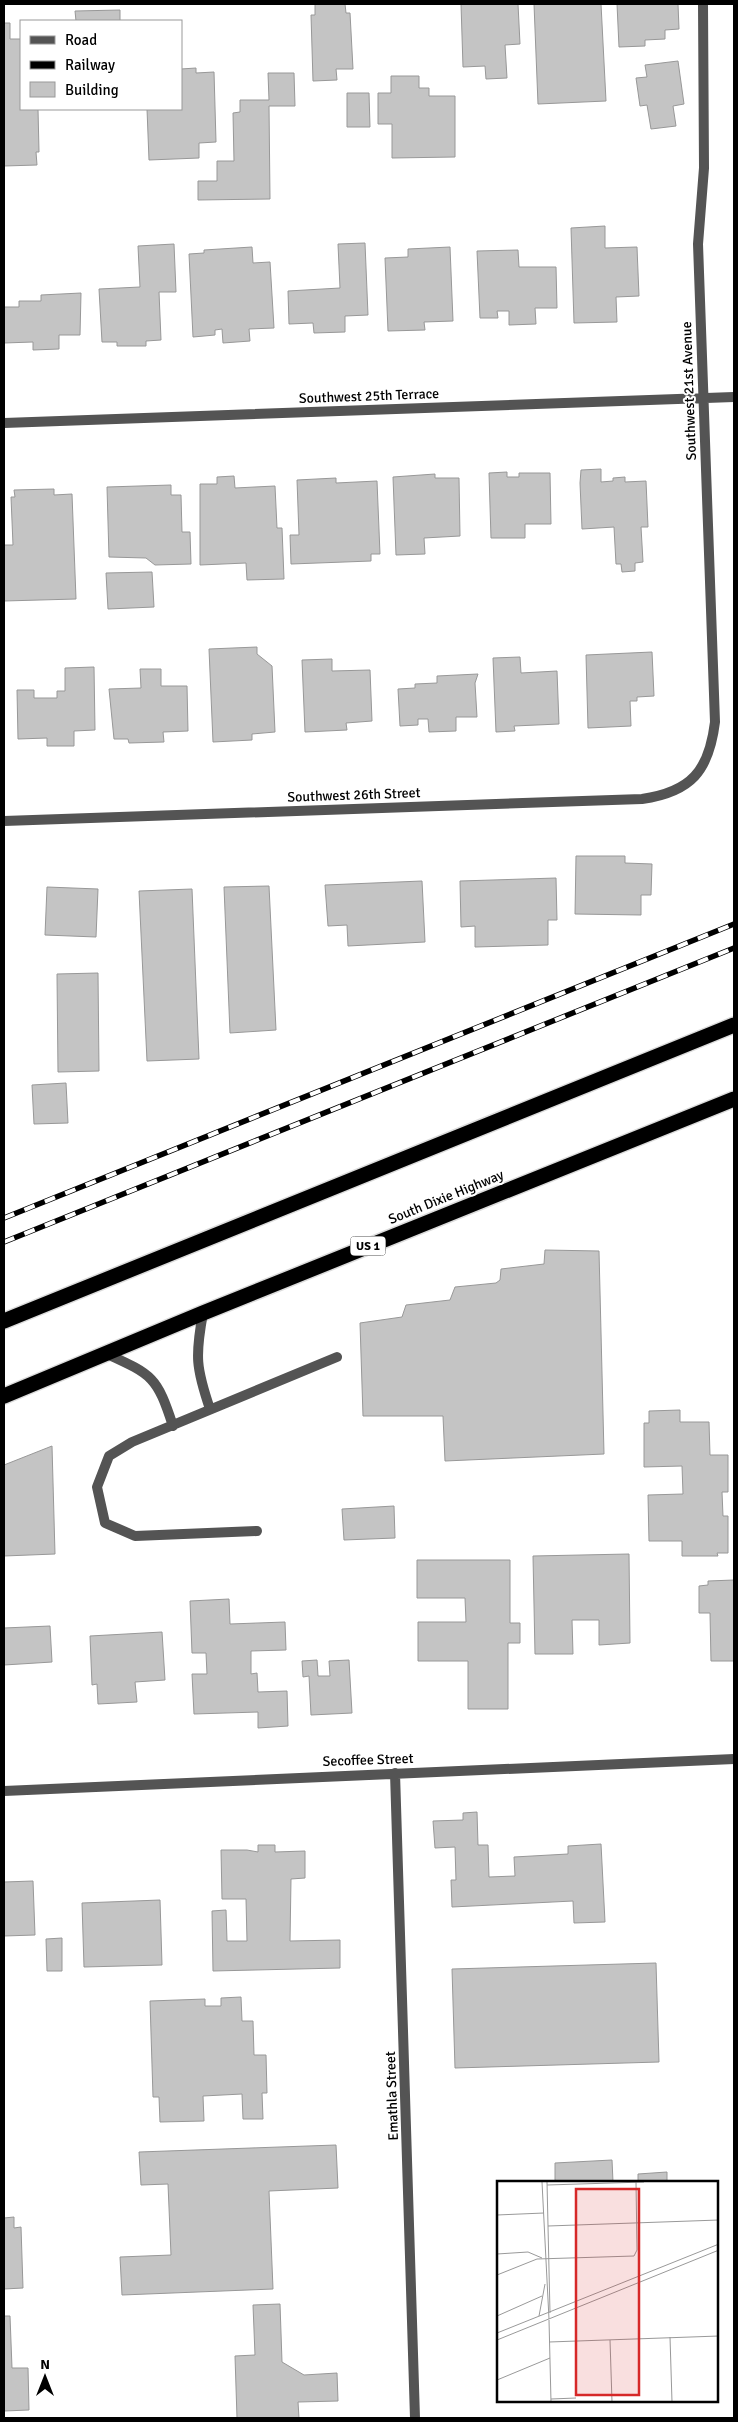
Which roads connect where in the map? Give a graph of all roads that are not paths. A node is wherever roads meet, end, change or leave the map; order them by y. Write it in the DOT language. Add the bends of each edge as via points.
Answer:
graph roads {
  1 [pos="703,4"];
  2 [pos="734,397"];
  3 [pos="704,398"];
  4 [pos="4,423"];
  5 [pos="698,773"];
  6 [pos="4,821"];
  7 [pos="734,1025"];
  8 [pos="734,1099"];
  9 [pos="203,1313"];
  10 [pos="4,1321"];
  11 [pos="107,1354"];
  12 [pos="337,1357"];
  13 [pos="4,1396"];
  14 [pos="210,1410"];
  15 [pos="173,1426"];
  16 [pos="256,1531"];
  17 [pos="734,1759"];
  18 [pos="395,1773"];
  19 [pos="4,1791"];
  20 [pos="415,2418"];
  1 -- 3 [label="street, Southwest 21st Avenue" via="704,168 698,244"];
  2 -- 3 [label="street, Southwest 25th Terrace"];
  3 -- 4 [label="street, Southwest 25th Terrace"];
  3 -- 5 [label="street, Southwest 21st Avenue" via="715,722 707,757"];
  5 -- 6 [label="street, Southwest 26th Street" via="682,788 642,799"];
  7 -- 10 [label="highway"];
  8 -- 9 [label="highway, South Dixie Highway / US 1"];
  9 -- 11 [label="highway, South Dixie Highway / US 1"];
  9 -- 14 [label="street" via="196,1346 198,1367"];
  11 -- 13 [label="highway, South Dixie Highway / US 1"];
  11 -- 15 [label="street" via="140,1369 153,1380 164,1398"];
  12 -- 14 [label="street"];
  14 -- 15 [label="street"];
  15 -- 16 [label="street" via="132,1442 109,1456 97,1487 105,1523 135,1536"];
  17 -- 18 [label="street, Secoffee Street"];
  18 -- 19 [label="street, Secoffee Street"];
  18 -- 20 [label="street, Emathla Street"];
}
